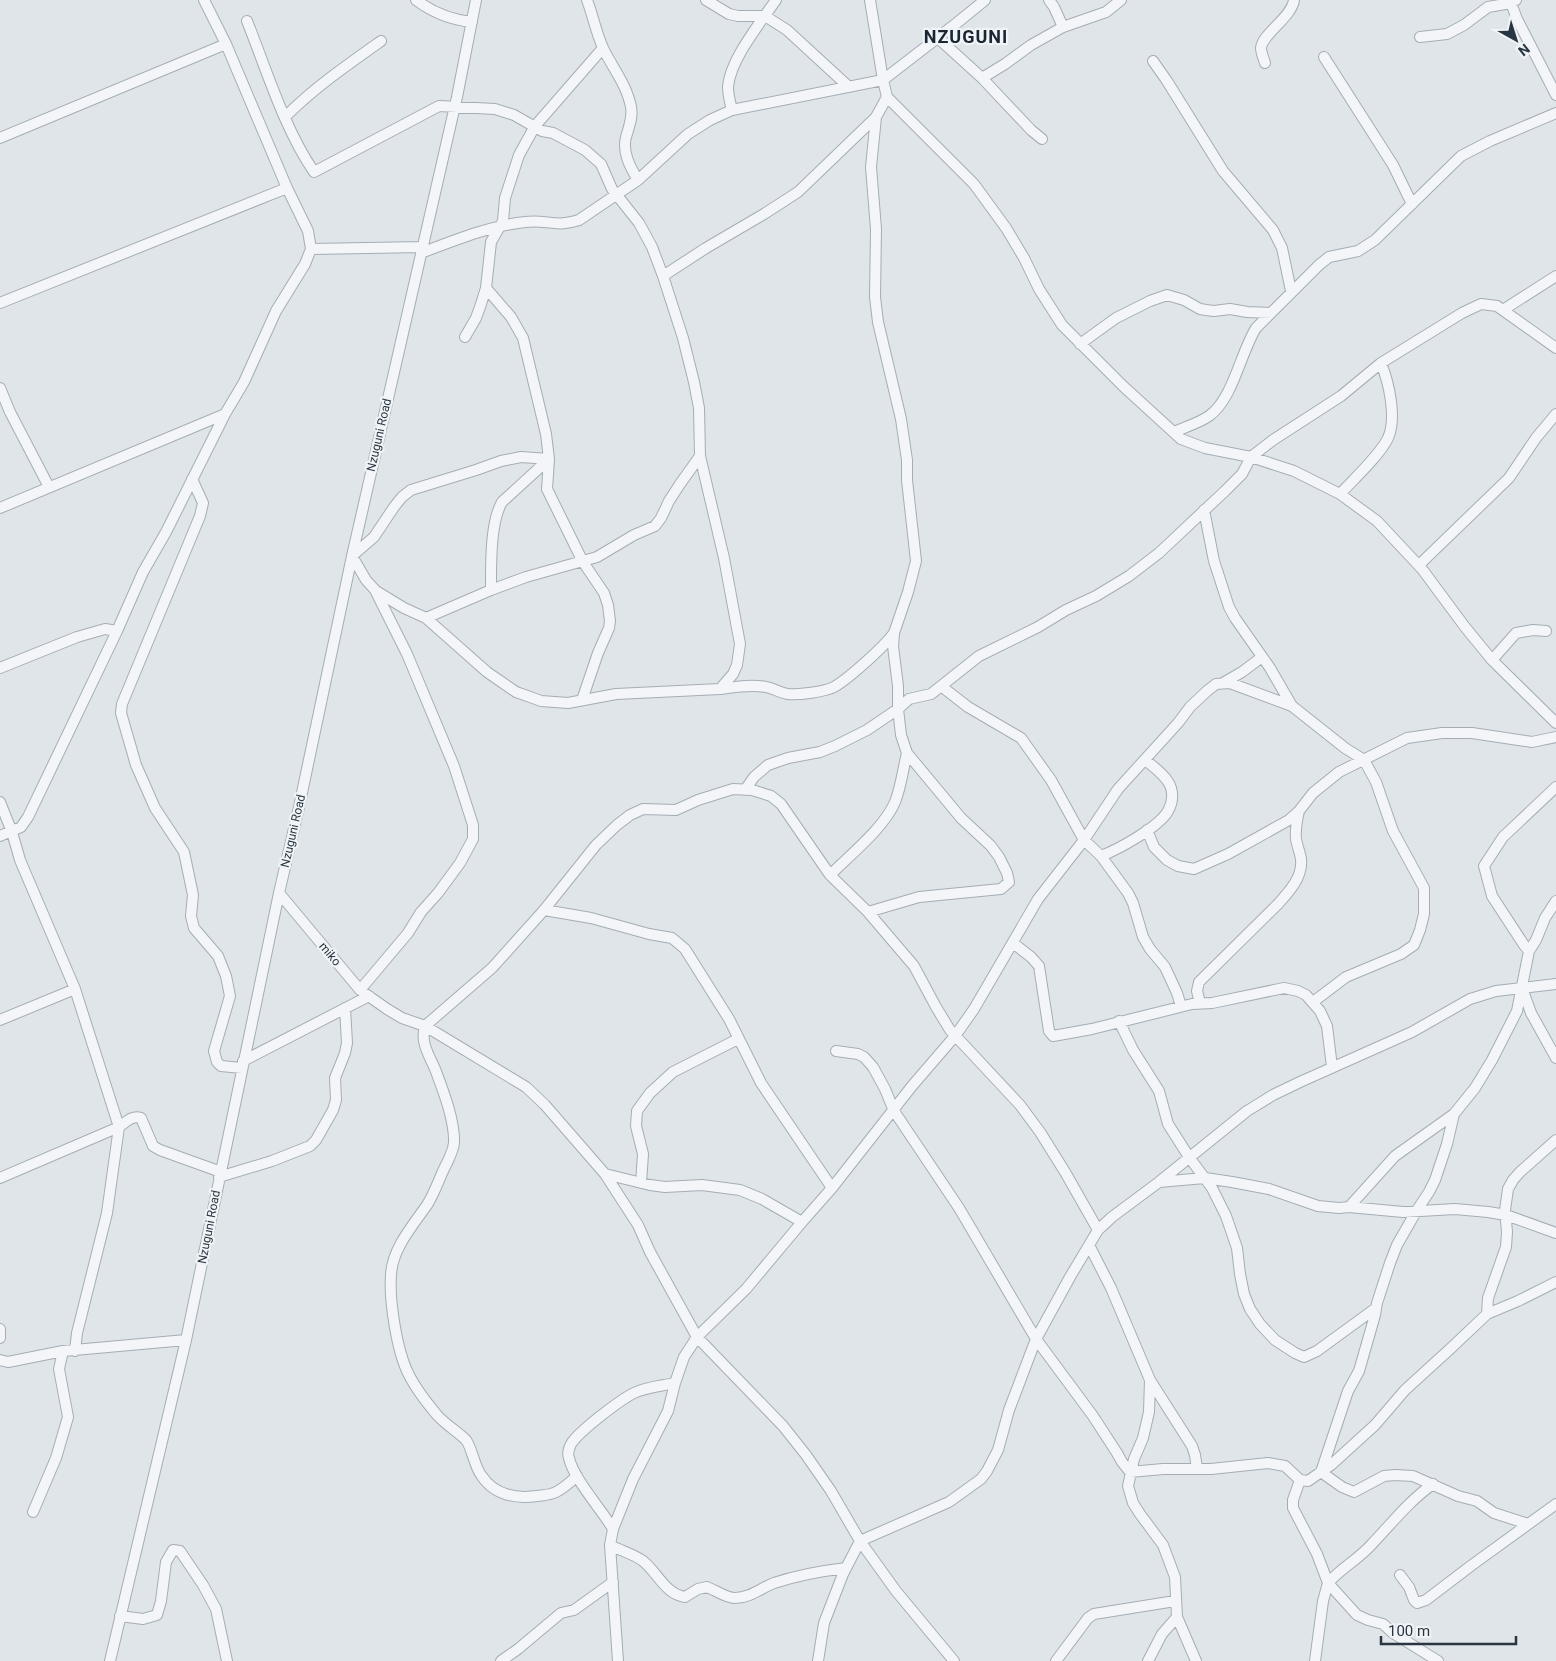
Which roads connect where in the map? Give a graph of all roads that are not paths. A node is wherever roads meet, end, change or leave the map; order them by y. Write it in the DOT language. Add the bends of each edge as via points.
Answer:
graph roads {
  1 [pos="204,0"];
  2 [pos="416,0"];
  3 [pos="476,0"];
  4 [pos="588,0"];
  5 [pos="706,0"];
  6 [pos="776,0"];
  7 [pos="870,0"];
  8 [pos="985,0"];
  9 [pos="1049,0"];
  10 [pos="1121,0"];
  11 [pos="1294,0"];
  12 [pos="1513,2"];
  13 [pos="765,16"];
  14 [pos="247,21"];
  15 [pos="472,22"];
  16 [pos="1063,27"];
  17 [pos="1420,37"];
  18 [pos="938,38"];
  19 [pos="381,41"];
  20 [pos="226,44"];
  21 [pos="604,48"];
  22 [pos="1324,57"];
  23 [pos="1153,61"];
  24 [pos="1265,63"];
  25 [pos="982,78"];
  26 [pos="883,80"];
  27 [pos="849,87"];
  28 [pos="1556,95"];
  29 [pos="887,98"];
  30 [pos="454,108"];
  31 [pos="732,110"];
  32 [pos="1556,113"];
  33 [pos="876,117"];
  34 [pos="285,118"];
  35 [pos="535,126"];
  36 [pos="0,138"];
  37 [pos="1042,139"];
  38 [pos="638,180"];
  39 [pos="287,188"];
  40 [pos="615,196"];
  41 [pos="1412,204"];
  42 [pos="501,227"];
  43 [pos="311,249"];
  44 [pos="422,250"];
  45 [pos="663,276"];
  46 [pos="1556,276"];
  47 [pos="486,288"];
  48 [pos="1291,291"];
  49 [pos="0,303"];
  50 [pos="1503,310"];
  51 [pos="1271,313"];
  52 [pos="465,337"];
  53 [pos="1080,344"];
  54 [pos="1556,348"];
  55 [pos="1381,362"];
  56 [pos="0,388"];
  57 [pos="226,414"];
  58 [pos="1556,414"];
  59 [pos="1174,432"];
  60 [pos="700,456"];
  61 [pos="1251,457"];
  62 [pos="549,459"];
  63 [pos="192,479"];
  64 [pos="48,488"];
  65 [pos="1340,494"];
  66 [pos="0,508"];
  67 [pos="1204,510"];
  68 [pos="352,556"];
  69 [pos="583,562"];
  70 [pos="1419,565"];
  71 [pos="490,590"];
  72 [pos="376,591"];
  73 [pos="426,618"];
  74 [pos="117,631"];
  75 [pos="1546,631"];
  76 [pos="894,633"];
  77 [pos="1262,657"];
  78 [pos="1492,660"];
  79 [pos="0,668"];
  80 [pos="1223,683"];
  81 [pos="941,686"];
  82 [pos="720,689"];
  83 [pos="582,700"];
  84 [pos="1292,706"];
  85 [pos="898,709"];
  86 [pos="1556,723"];
  87 [pos="1556,737"];
  88 [pos="907,753"];
  89 [pos="1145,760"];
  90 [pos="1364,760"];
  91 [pos="1556,787"];
  92 [pos="745,790"];
  93 [pos="0,802"];
  94 [pos="1299,811"];
  95 [pos="1147,830"];
  96 [pos="12,832"];
  97 [pos="0,836"];
  98 [pos="1084,840"];
  99 [pos="1101,856"];
  100 [pos="830,875"];
  101 [pos="278,893"];
  102 [pos="1556,901"];
  103 [pos="544,910"];
  104 [pos="868,912"];
  105 [pos="1013,943"];
  106 [pos="1529,951"];
  107 [pos="1556,984"];
  108 [pos="1522,987"];
  109 [pos="75,989"];
  110 [pos="360,990"];
  111 [pos="369,996"];
  112 [pos="1313,1002"];
  113 [pos="1200,1003"];
  114 [pos="1181,1006"];
  115 [pos="346,1008"];
  116 [pos="0,1020"];
  117 [pos="1119,1021"];
  118 [pos="425,1026"];
  119 [pos="955,1036"];
  120 [pos="738,1039"];
  121 [pos="836,1051"];
  122 [pos="1556,1058"];
  123 [pos="242,1064"];
  124 [pos="1332,1067"];
  125 [pos="894,1111"];
  126 [pos="1454,1114"];
  127 [pos="119,1127"];
  128 [pos="1556,1140"];
  129 [pos="1189,1157"];
  130 [pos="605,1174"];
  131 [pos="220,1175"];
  132 [pos="0,1178"];
  133 [pos="1205,1178"];
  134 [pos="1159,1182"];
  135 [pos="641,1183"];
  136 [pos="832,1188"];
  137 [pos="1349,1207"];
  138 [pos="1417,1210"];
  139 [pos="1506,1215"];
  140 [pos="802,1222"];
  141 [pos="1098,1230"];
  142 [pos="1556,1233"];
  143 [pos="1089,1245"];
  144 [pos="1556,1282"];
  145 [pos="1376,1308"];
  146 [pos="1487,1314"];
  147 [pos="0,1329"];
  148 [pos="697,1337"];
  149 [pos="0,1338"];
  150 [pos="1036,1339"];
  151 [pos="186,1340"];
  152 [pos="0,1350"];
  153 [pos="75,1350"];
  154 [pos="63,1351"];
  155 [pos="4,1361"];
  156 [pos="1150,1380"];
  157 [pos="675,1383"];
  158 [pos="1197,1469"];
  159 [pos="1130,1472"];
  160 [pos="1321,1472"];
  161 [pos="577,1476"];
  162 [pos="1300,1480"];
  163 [pos="1433,1484"];
  164 [pos="1556,1504"];
  165 [pos="33,1512"];
  166 [pos="1528,1524"];
  167 [pos="613,1529"];
  168 [pos="860,1540"];
  169 [pos="610,1545"];
  170 [pos="846,1568"];
  171 [pos="1400,1576"];
  172 [pos="614,1582"];
  173 [pos="1328,1583"];
  174 [pos="1175,1601"];
  175 [pos="120,1616"];
  176 [pos="1177,1617"];
  177 [pos="110,1661"];
  178 [pos="227,1661"];
  179 [pos="500,1661"];
  180 [pos="618,1661"];
  181 [pos="818,1661"];
  182 [pos="954,1661"];
  183 [pos="1056,1661"];
  184 [pos="1148,1661"];
  185 [pos="1196,1661"];
  186 [pos="1315,1661"];
  187 [pos="1438,1661"];
  1 -- 20 [label="street"];
  2 -- 15 [label="street" via="456,21"];
  3 -- 15 [label="street, Nzuguni Road"];
  4 -- 21 [label="street"];
  5 -- 13 [label="street" via="729,14"];
  6 -- 13 [label="street"];
  7 -- 26 [label="street"];
  8 -- 18 [label="street"];
  9 -- 16 [label="street"];
  10 -- 16 [label="street" via="1106,12"];
  11 -- 24 [label="street" via="1263,41 1261,48"];
  12 -- 17 [label="street" via="1488,7 1448,34"];
  12 -- 28 [label="street" via="1517,19"];
  13 -- 27 [label="street" via="787,30"];
  13 -- 31 [label="street" via="742,50 730,78"];
  14 -- 34 [label="street"];
  15 -- 30 [label="street, Nzuguni Road"];
  16 -- 25 [label="street"];
  18 -- 25 [label="street"];
  18 -- 26 [label="street"];
  19 -- 34 [label="street" via="333,75"];
  20 -- 36 [label="street"];
  20 -- 39 [label="street"];
  21 -- 35 [label="street"];
  21 -- 38 [label="street" via="631,106 626,153"];
  22 -- 41 [label="street" via="1393,165"];
  23 -- 48 [label="street" via="1223,171 1273,230 1282,248"];
  25 -- 37 [label="street"];
  26 -- 27 [label="street"];
  26 -- 29 [label="street"];
  27 -- 31 [label="street"];
  29 -- 33 [label="street"];
  29 -- 53 [label="street" via="974,184 1024,258 1062,325"];
  30 -- 34 [label="street" via="439,106 314,172"];
  30 -- 35 [label="street" via="504,111"];
  30 -- 44 [label="street, Nzuguni Road"];
  31 -- 38 [label="street" via="688,134"];
  32 -- 41 [label="street" via="1461,156"];
  33 -- 45 [label="street" via="798,192"];
  33 -- 76 [label="street" via="871,167 876,229 875,297 901,419 916,561"];
  35 -- 40 [label="street" via="564,138 594,157 601,164"];
  35 -- 42 [label="street" via="516,162 505,198"];
  38 -- 40 [label="street"];
  39 -- 43 [label="street" via="308,231"];
  39 -- 49 [label="street"];
  40 -- 42 [label="street" via="568,224 527,222"];
  40 -- 45 [label="street" via="639,224"];
  41 -- 48 [label="street" via="1376,240 1355,252 1329,257"];
  42 -- 44 [label="street"];
  42 -- 47 [label="street" via="491,242"];
  43 -- 44 [label="street"];
  43 -- 57 [label="street" via="276,311"];
  44 -- 68 [label="street, Nzuguni Road"];
  45 -- 60 [label="street" via="696,391"];
  46 -- 50 [label="street"];
  47 -- 52 [label="street" via="476,318"];
  47 -- 62 [label="street" via="511,317 523,338"];
  48 -- 51 [label="street"];
  50 -- 54 [label="street"];
  50 -- 55 [label="street" via="1491,304 1481,304"];
  51 -- 53 [label="street" via="1200,309 1167,295 1116,318"];
  51 -- 59 [label="street" via="1250,338 1219,407 1208,416"];
  53 -- 59 [label="street"];
  55 -- 61 [label="street" via="1341,396"];
  55 -- 65 [label="street" via="1388,381 1390,432 1370,461"];
  56 -- 64 [label="street"];
  57 -- 63 [label="street"];
  57 -- 64 [label="street"];
  58 -- 70 [label="street" via="1509,478"];
  59 -- 61 [label="street" via="1181,439 1205,448"];
  60 -- 69 [label="street" via="674,492 658,523 604,554"];
  60 -- 82 [label="street" via="740,644 733,674"];
  61 -- 65 [label="street" via="1294,470"];
  61 -- 67 [label="street" via="1242,474"];
  62 -- 68 [label="street" via="521,457 501,461 415,488 402,497 374,537"];
  62 -- 69 [label="street" via="547,489"];
  62 -- 71 [label="street" via="498,509"];
  63 -- 74 [label="street" via="143,572"];
  63 -- 123 [label="street" via="203,503 200,516 121,713 136,764 155,808 184,852 193,895 191,916 194,928 218,956 226,976 230,996 215,1056 221,1066"];
  64 -- 66 [label="street"];
  65 -- 70 [label="street" via="1377,521"];
  67 -- 77 [label="street" via="1214,561 1229,607"];
  67 -- 81 [label="street" via="1159,553 1129,576 979,656"];
  68 -- 72 [label="street"];
  68 -- 101 [label="street, Nzuguni Road"];
  69 -- 71 [label="street" via="544,571"];
  69 -- 83 [label="street" via="606,598 610,621"];
  70 -- 78 [label="street"];
  71 -- 73 [label="street"];
  72 -- 73 [label="street"];
  72 -- 110 [label="street" via="407,654 454,766 473,825 473,839 460,863 408,933"];
  73 -- 83 [label="street" via="487,672 516,692 548,702"];
  74 -- 79 [label="street" via="105,629 77,637"];
  74 -- 96 [label="street" via="28,817 21,828"];
  75 -- 78 [label="street" via="1516,632"];
  76 -- 82 [label="street" via="884,646 834,687 793,694 752,686"];
  76 -- 85 [label="street"];
  77 -- 80 [label="street"];
  77 -- 84 [label="street"];
  78 -- 86 [label="street"];
  80 -- 84 [label="street"];
  80 -- 89 [label="street" via="1216,684 1196,702"];
  81 -- 85 [label="street" via="929,695 909,699"];
  81 -- 98 [label="street" via="968,707 1021,738 1051,780"];
  82 -- 83 [label="street" via="616,694"];
  84 -- 90 [label="street"];
  85 -- 88 [label="street"];
  85 -- 92 [label="street" via="835,746 768,765"];
  87 -- 90 [label="street" via="1532,742 1472,733 1430,734 1398,742"];
  88 -- 100 [label="street" via="891,809"];
  88 -- 104 [label="street" via="961,818 991,846 1009,882 1001,889 920,897"];
  89 -- 95 [label="street" via="1169,783 1172,796 1168,812"];
  89 -- 98 [label="street" via="1118,789"];
  90 -- 94 [label="street" via="1329,779"];
  90 -- 112 [label="street" via="1376,782 1393,831 1424,888 1424,914 1416,940 1408,950 1352,973"];
  91 -- 106 [label="street" via="1503,837 1484,866 1492,896"];
  92 -- 100 [label="street" via="770,796 781,804"];
  92 -- 103 [label="street" via="733,789 676,810 643,809 630,815 596,845"];
  93 -- 96 [label="street"];
  94 -- 95 [label="street" via="1289,820 1228,854 1194,869 1167,860 1154,847"];
  94 -- 113 [label="street" via="1296,841 1301,867 1297,880 1278,904 1199,982"];
  95 -- 99 [label="street"];
  96 -- 97 [label="street"];
  96 -- 109 [label="street" via="20,860"];
  98 -- 99 [label="street"];
  98 -- 105 [label="street" via="1038,900"];
  99 -- 114 [label="street" via="1133,902 1143,937 1164,967"];
  100 -- 104 [label="street"];
  101 -- 110 [label="street, miko"];
  101 -- 123 [label="street, Nzuguni Road"];
  102 -- 106 [label="street"];
  103 -- 118 [label="street" via="492,968"];
  103 -- 120 [label="street" via="672,938 685,949"];
  104 -- 119 [label="street" via="914,966"];
  105 -- 117 [label="street" via="1039,966 1050,1035 1054,1037"];
  105 -- 119 [label="street"];
  106 -- 108 [label="street"];
  107 -- 108 [label="street"];
  108 -- 122 [label="street" via="1531,1014"];
  108 -- 124 [label="street" via="1470,999 1412,1032"];
  108 -- 126 [label="street" via="1518,1011 1505,1036 1475,1088"];
  109 -- 116 [label="street"];
  109 -- 127 [label="street"];
  110 -- 111 [label="street, miko"];
  111 -- 115 [label="street"];
  111 -- 118 [label="street, miko" via="402,1018"];
  112 -- 113 [label="street" via="1298,991 1284,988"];
  112 -- 124 [label="street" via="1327,1026"];
  113 -- 114 [label="street"];
  114 -- 117 [label="street"];
  115 -- 123 [label="street"];
  115 -- 131 [label="street" via="347,1042 335,1078 336,1100 316,1140 310,1146 272,1161"];
  117 -- 129 [label="street" via="1159,1091 1168,1124"];
  118 -- 130 [label="street, miko" via="526,1087"];
  118 -- 161 [label="street" via="425,1046 448,1111 454,1144 428,1204 416,1218 392,1263 393,1304 404,1364 427,1402 465,1440 474,1464 487,1483 498,1491 523,1498 549,1495"];
  119 -- 125 [label="street"];
  119 -- 141 [label="street" via="1020,1105 1040,1132"];
  120 -- 135 [label="street" via="673,1072 650,1092 637,1111 636,1126 643,1154"];
  120 -- 136 [label="street" via="761,1083"];
  121 -- 125 [label="street" via="864,1057 873,1067"];
  123 -- 131 [label="street, Nzuguni Road"];
  124 -- 129 [label="street" via="1260,1103"];
  125 -- 136 [label="street"];
  125 -- 150 [label="street" via="959,1208"];
  126 -- 137 [label="street" via="1395,1156"];
  126 -- 138 [label="street" via="1435,1180"];
  127 -- 131 [label="street" via="130,1119 141,1118 153,1146"];
  127 -- 132 [label="street"];
  127 -- 153 [label="street" via="107,1213"];
  128 -- 139 [label="street" via="1513,1180 1507,1193"];
  129 -- 133 [label="street"];
  129 -- 134 [label="street"];
  130 -- 135 [label="street"];
  130 -- 148 [label="street, miko" via="638,1225"];
  131 -- 151 [label="street, Nzuguni Road"];
  133 -- 134 [label="street"];
  133 -- 137 [label="street" via="1258,1186 1318,1206"];
  133 -- 145 [label="street" via="1235,1238 1247,1302 1274,1340 1304,1357"];
  134 -- 141 [label="street"];
  135 -- 140 [label="street" via="740,1190"];
  136 -- 140 [label="street"];
  137 -- 138 [label="street" via="1403,1212"];
  138 -- 139 [label="street" via="1455,1208"];
  138 -- 145 [label="street" via="1397,1245"];
  139 -- 142 [label="street"];
  139 -- 146 [label="street" via="1506,1247 1488,1298"];
  140 -- 148 [label="street" via="746,1289"];
  141 -- 143 [label="street"];
  143 -- 150 [label="street"];
  143 -- 156 [label="street"];
  144 -- 146 [label="street"];
  145 -- 160 [label="street" via="1359,1371 1348,1391"];
  146 -- 160 [label="street" via="1405,1390 1375,1425"];
  147 -- 149 [label="street"];
  148 -- 157 [label="street" via="684,1356"];
  148 -- 168 [label="street, miko" via="806,1454"];
  150 -- 159 [label="street"];
  150 -- 168 [label="street" via="1009,1410 998,1450 981,1479 949,1502"];
  151 -- 153 [label="street"];
  151 -- 175 [label="street, Nzuguni Road"];
  152 -- 155 [label="street"];
  153 -- 154 [label="street"];
  154 -- 155 [label="street"];
  154 -- 165 [label="street" via="59,1368 68,1418 56,1458"];
  156 -- 158 [label="street" via="1192,1446"];
  156 -- 159 [label="street" via="1149,1412"];
  157 -- 161 [label="street" via="634,1393 573,1441 568,1451"];
  157 -- 167 [label="street" via="668,1411 633,1479"];
  158 -- 159 [label="street"];
  158 -- 162 [label="street" via="1268,1462 1285,1466"];
  159 -- 174 [label="street" via="1128,1486 1134,1503 1163,1545 1172,1567"];
  160 -- 162 [label="street" via="1308,1481"];
  160 -- 163 [label="street" via="1352,1492 1384,1476 1419,1477"];
  161 -- 167 [label="street"];
  162 -- 173 [label="street" via="1292,1508 1317,1554"];
  163 -- 166 [label="street" via="1477,1501 1490,1512"];
  163 -- 173 [label="street" via="1407,1505 1372,1545"];
  164 -- 166 [label="street"];
  166 -- 171 [label="street" via="1420,1602 1414,1600"];
  167 -- 169 [label="street"];
  168 -- 170 [label="street"];
  168 -- 182 [label="street, miko" via="896,1591"];
  169 -- 170 [label="street" via="643,1561 670,1590 685,1598 707,1586 738,1598 798,1575"];
  169 -- 172 [label="street"];
  170 -- 181 [label="street" via="824,1623"];
  172 -- 179 [label="street" via="574,1610 560,1613"];
  172 -- 180 [label="street"];
  173 -- 186 [label="street"];
  173 -- 187 [label="street" via="1357,1615 1382,1624"];
  174 -- 176 [label="street"];
  174 -- 183 [label="street" via="1094,1614"];
  175 -- 177 [label="street, Nzuguni Road"];
  175 -- 178 [label="street" via="143,1619 157,1615 166,1562 173,1550 180,1551 216,1609"];
  176 -- 184 [label="street" via="1162,1634"];
  176 -- 185 [label="street"];
}
